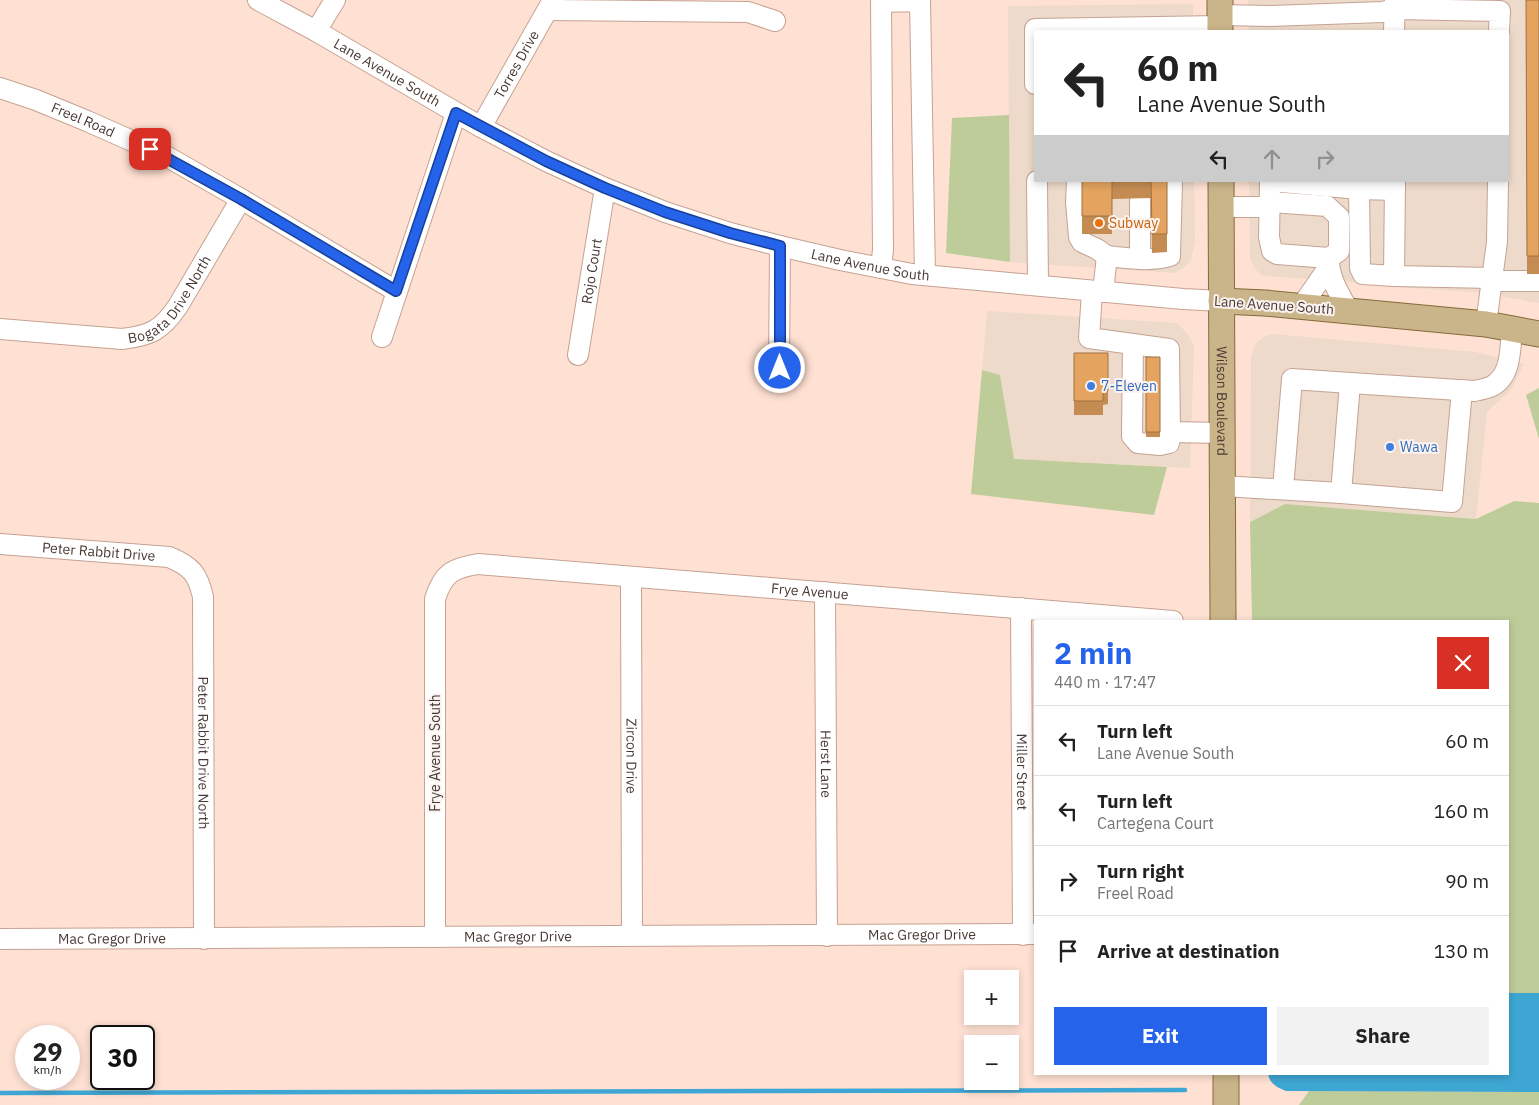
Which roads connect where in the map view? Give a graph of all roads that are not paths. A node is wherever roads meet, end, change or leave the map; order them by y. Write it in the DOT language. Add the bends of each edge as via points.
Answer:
graph roads {
  1 [pos="258,0"];
  2 [pos="335,0"];
  3 [pos="551,5"];
  4 [pos="1395,5"];
  5 [pos="1351,6"];
  6 [pos="1220,18"];
  7 [pos="774,21"];
  8 [pos="1144,29"];
  9 [pos="1035,30"];
  10 [pos="1394,30"];
  11 [pos="1499,30"];
  12 [pos="316,31"];
  13 [pos="0,88"];
  14 [pos="456,113"];
  15 [pos="481,127"];
  16 [pos="1037,182"];
  17 [pos="1078,182"];
  18 [pos="1221,182"];
  19 [pos="1270,182"];
  20 [pos="1498,182"];
  21 [pos="1395,185"];
  22 [pos="605,188"];
  23 [pos="1359,189"];
  24 [pos="241,199"];
  25 [pos="1154,201"];
  26 [pos="1270,205"];
  27 [pos="1221,207"];
  28 [pos="1158,237"];
  29 [pos="780,246"];
  30 [pos="1107,256"];
  31 [pos="1140,259"];
  32 [pos="1329,262"];
  33 [pos="882,268"];
  34 [pos="926,275"];
  35 [pos="1394,276"];
  36 [pos="1492,279"];
  37 [pos="1539,281"];
  38 [pos="1038,285"];
  39 [pos="396,291"];
  40 [pos="1098,291"];
  41 [pos="1221,301"];
  42 [pos="1301,307"];
  43 [pos="1350,311"];
  44 [pos="1486,324"];
  45 [pos="0,329"];
  46 [pos="1512,329"];
  47 [pos="1539,334"];
  48 [pos="382,336"];
  49 [pos="1133,344"];
  50 [pos="578,355"];
  51 [pos="780,368"];
  52 [pos="1350,383"];
  53 [pos="1462,390"];
  54 [pos="1170,432"];
  55 [pos="1223,434"];
  56 [pos="1223,486"];
  57 [pos="1283,489"];
  58 [pos="1341,493"];
  59 [pos="0,544"];
  60 [pos="193,571"];
  61 [pos="448,574"];
  62 [pos="631,577"];
  63 [pos="825,592"];
  64 [pos="1021,608"];
  65 [pos="1161,620"];
  66 [pos="1223,620"];
  67 [pos="1029,934"];
  68 [pos="632,936"];
  69 [pos="827,936"];
  70 [pos="435,937"];
  71 [pos="0,939"];
  72 [pos="204,939"];
  73 [pos="1226,1075"];
  74 [pos="1226,1105"];
  1 -- 12 [label="street, Lane Avenue South"];
  2 -- 12 [label="street"];
  3 -- 7 [label="street" via="748,12"];
  3 -- 15 [label="street, Torres Drive"];
  4 -- 5 [label="street" via="1383,12"];
  4 -- 10 [label="street"];
  4 -- 11 [label="street" via="1500,11"];
  5 -- 6 [label="street" via="1270,16"];
  6 -- 8 [label="street"];
  8 -- 9 [label="street"];
  12 -- 14 [label="street, Lane Avenue South"];
  13 -- 24 [label="street, Freel Road" via="87,120 166,156"];
  14 -- 15 [label="street, Lane Avenue South"];
  14 -- 39 [label="street"];
  15 -- 22 [label="street, Lane Avenue South"];
  16 -- 38 [label="street"];
  17 -- 30 [label="street" via="1078,237"];
  18 -- 27 [label="main road, Wilson Boulevard"];
  19 -- 23 [label="street"];
  19 -- 26 [label="street"];
  20 -- 36 [label="street" via="1498,242"];
  21 -- 23 [label="street"];
  21 -- 35 [label="street"];
  22 -- 29 [label="street, Lane Avenue South" via="665,212"];
  22 -- 50 [label="street, Rojo Court"];
  23 -- 35 [label="street" via="1360,268 1363,274 1370,276"];
  24 -- 39 [label="street, Freel Road"];
  24 -- 45 [label="street, Bogata Drive North" via="178,306 168,321 154,332 122,339"];
  25 -- 28 [label="street"];
  25 -- 28 [label="street"];
  26 -- 27 [label="street"];
  26 -- 32 [label="street" via="1272,251"];
  26 -- 32 [label="street" via="1327,206 1334,211 1339,217 1339,251"];
  27 -- 41 [label="main road, Wilson Boulevard"];
  28 -- 31 [label="street"];
  28 -- 31 [label="street" via="1170,256"];
  29 -- 33 [label="street, Lane Avenue South"];
  29 -- 51 [label="street"];
  30 -- 31 [label="street"];
  30 -- 40 [label="street"];
  32 -- 42 [label="street"];
  32 -- 43 [label="street" via="1339,294"];
  33 -- 34 [label="street, Lane Avenue South"];
  33 -- 34 [label="street" via="881,2 920,1"];
  34 -- 38 [label="street, Lane Avenue South"];
  35 -- 36 [label="street"];
  36 -- 37 [label="street"];
  36 -- 44 [label="street"];
  38 -- 40 [label="street, Lane Avenue South"];
  39 -- 48 [label="street"];
  40 -- 41 [label="street, Lane Avenue South"];
  40 -- 49 [label="street" via="1089,338"];
  41 -- 42 [label="main road, Lane Avenue South"];
  41 -- 55 [label="main road, Wilson Boulevard"];
  42 -- 43 [label="main road, Lane Avenue South"];
  43 -- 44 [label="main road, Lane Avenue South"];
  44 -- 46 [label="main road, Lane Avenue South"];
  46 -- 47 [label="main road, Lane Avenue South"];
  46 -- 53 [label="street" via="1507,369 1502,379 1491,387"];
  49 -- 54 [label="street" via="1169,349"];
  49 -- 54 [label="street" via="1132,436 1138,443 1160,445 1169,443"];
  52 -- 53 [label="street"];
  52 -- 57 [label="street" via="1292,379"];
  52 -- 58 [label="street"];
  53 -- 58 [label="street" via="1452,502"];
  54 -- 55 [label="street"];
  55 -- 56 [label="main road, Wilson Boulevard"];
  56 -- 57 [label="street"];
  56 -- 66 [label="main road, Wilson Boulevard"];
  57 -- 58 [label="street"];
  59 -- 60 [label="street, Peter Rabbit Drive" via="170,557"];
  60 -- 72 [label="street, Peter Rabbit Drive North" via="203,597"];
  61 -- 62 [label="street, Frye Avenue" via="462,566 478,564"];
  61 -- 70 [label="street, Frye Avenue South" via="439,584 435,599"];
  62 -- 63 [label="street, Frye Avenue"];
  62 -- 68 [label="street, Zircon Drive"];
  63 -- 64 [label="street, Frye Avenue"];
  63 -- 69 [label="street, Herst Lane"];
  64 -- 65 [label="street, Frye Avenue"];
  64 -- 67 [label="street, Miller Street"];
  67 -- 69 [label="street, Mac Gregor Drive"];
  68 -- 69 [label="street, Mac Gregor Drive"];
  68 -- 70 [label="street, Mac Gregor Drive"];
  70 -- 72 [label="street, Mac Gregor Drive"];
  71 -- 72 [label="street, Mac Gregor Drive"];
  73 -- 74 [label="main road"];
}
